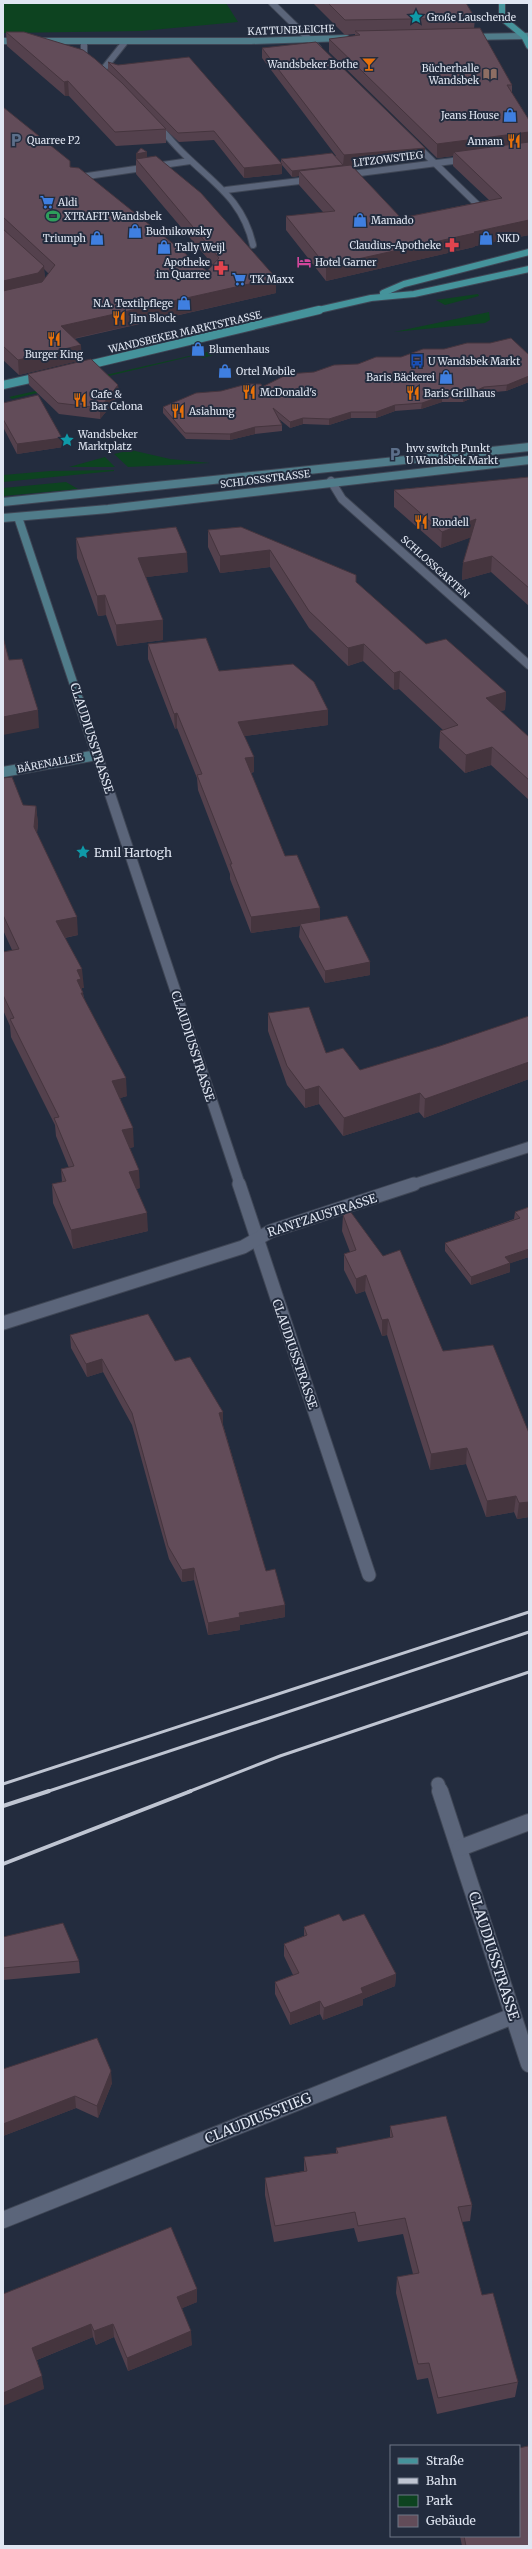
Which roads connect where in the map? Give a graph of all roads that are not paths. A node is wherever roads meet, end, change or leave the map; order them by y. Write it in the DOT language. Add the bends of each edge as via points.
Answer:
graph roads {
  1 [pos="272,3"];
  2 [pos="502,3"];
  3 [pos="529,29"];
  4 [pos="526,36"];
  5 [pos="464,37"];
  6 [pos="354,38"];
  7 [pos="309,39"];
  8 [pos="3,41"];
  9 [pos="84,41"];
  10 [pos="125,42"];
  11 [pos="529,46"];
  12 [pos="323,53"];
  13 [pos="150,116"];
  14 [pos="409,138"];
  15 [pos="474,159"];
  16 [pos="190,161"];
  17 [pos="435,164"];
  18 [pos="338,176"];
  19 [pos="74,178"];
  20 [pos="324,178"];
  21 [pos="226,190"];
  22 [pos="483,210"];
  23 [pos="253,245"];
  24 [pos="529,252"];
  25 [pos="529,269"];
  26 [pos="371,298"];
  27 [pos="73,369"];
  28 [pos="51,374"];
  29 [pos="3,385"];
  30 [pos="529,447"];
  31 [pos="529,460"];
  32 [pos="332,481"];
  33 [pos="63,496"];
  34 [pos="3,502"];
  35 [pos="3,510"];
  36 [pos="18,517"];
  37 [pos="3,518"];
  38 [pos="529,665"];
  39 [pos="97,754"];
  40 [pos="3,772"];
  41 [pos="529,1146"];
  42 [pos="257,1239"];
  43 [pos="3,1323"];
  44 [pos="369,1575"];
  45 [pos="438,1784"];
  46 [pos="529,1822"];
  47 [pos="460,1848"];
  48 [pos="513,2016"];
  49 [pos="529,2064"];
  50 [pos="3,2220"];
  1 -- 7 [label="street"];
  2 -- 4 [label="main road" via="502,18"];
  3 -- 4 [label="main road"];
  4 -- 5 [label="main road"];
  4 -- 11 [label="main road"];
  6 -- 7 [label="main road, KATTUNBLEICHE"];
  7 -- 10 [label="main road, KATTUNBLEICHE"];
  7 -- 12 [label="street"];
  8 -- 9 [label="main road, KATTUNBLEICHE"];
  9 -- 10 [label="main road, KATTUNBLEICHE"];
  9 -- 10 [label="street" via="84,58 105,73"];
  13 -- 16 [label="street"];
  14 -- 17 [label="street"];
  15 -- 17 [label="street, LITZOWSTIEG"];
  16 -- 19 [label="street"];
  16 -- 21 [label="street"];
  17 -- 18 [label="street, LITZOWSTIEG"];
  17 -- 22 [label="street"];
  20 -- 21 [label="street"];
  21 -- 23 [label="street" via="250,226"];
  24 -- 26 [label="main road, WANDSBEKER MARKTSTRASSE" via="404,284"];
  25 -- 26 [label="main road, WANDSBEKER MARKTSTRASSE" via="414,294"];
  26 -- 27 [label="main road, WANDSBEKER MARKTSTRASSE"];
  28 -- 29 [label="main road"];
  30 -- 33 [label="main road, SCHLOSSSTRASSE"];
  31 -- 32 [label="main road, SCHLOSSSTRASSE"];
  32 -- 36 [label="main road, SCHLOSSSTRASSE" via="108,509"];
  32 -- 38 [label="street, SCHLOSSGARTEN" via="342,499"];
  33 -- 34 [label="main road, SCHLOSSSTRASSE"];
  33 -- 36 [label="main road" via="33,506"];
  35 -- 36 [label="main road"];
  36 -- 37 [label="main road, SCHLOSSSTRASSE"];
  36 -- 39 [label="main road, CLAUDIUSSTRASSE"];
  39 -- 40 [label="main road, BÄRENALLEE"];
  39 -- 42 [label="street, CLAUDIUSSTRASSE"];
  41 -- 42 [label="street, RANTZAUSTRASSE" via="271,1231"];
  42 -- 43 [label="street, RANTZAUSTRASSE" via="243,1247"];
  42 -- 44 [label="street, CLAUDIUSSTRASSE"];
  45 -- 47 [label="street, CLAUDIUSSTRASSE"];
  46 -- 47 [label="street"];
  47 -- 48 [label="street, CLAUDIUSSTRASSE"];
  48 -- 49 [label="street, CLAUDIUSSTRASSE"];
  48 -- 50 [label="street, CLAUDIUSSTIEG"];
}
